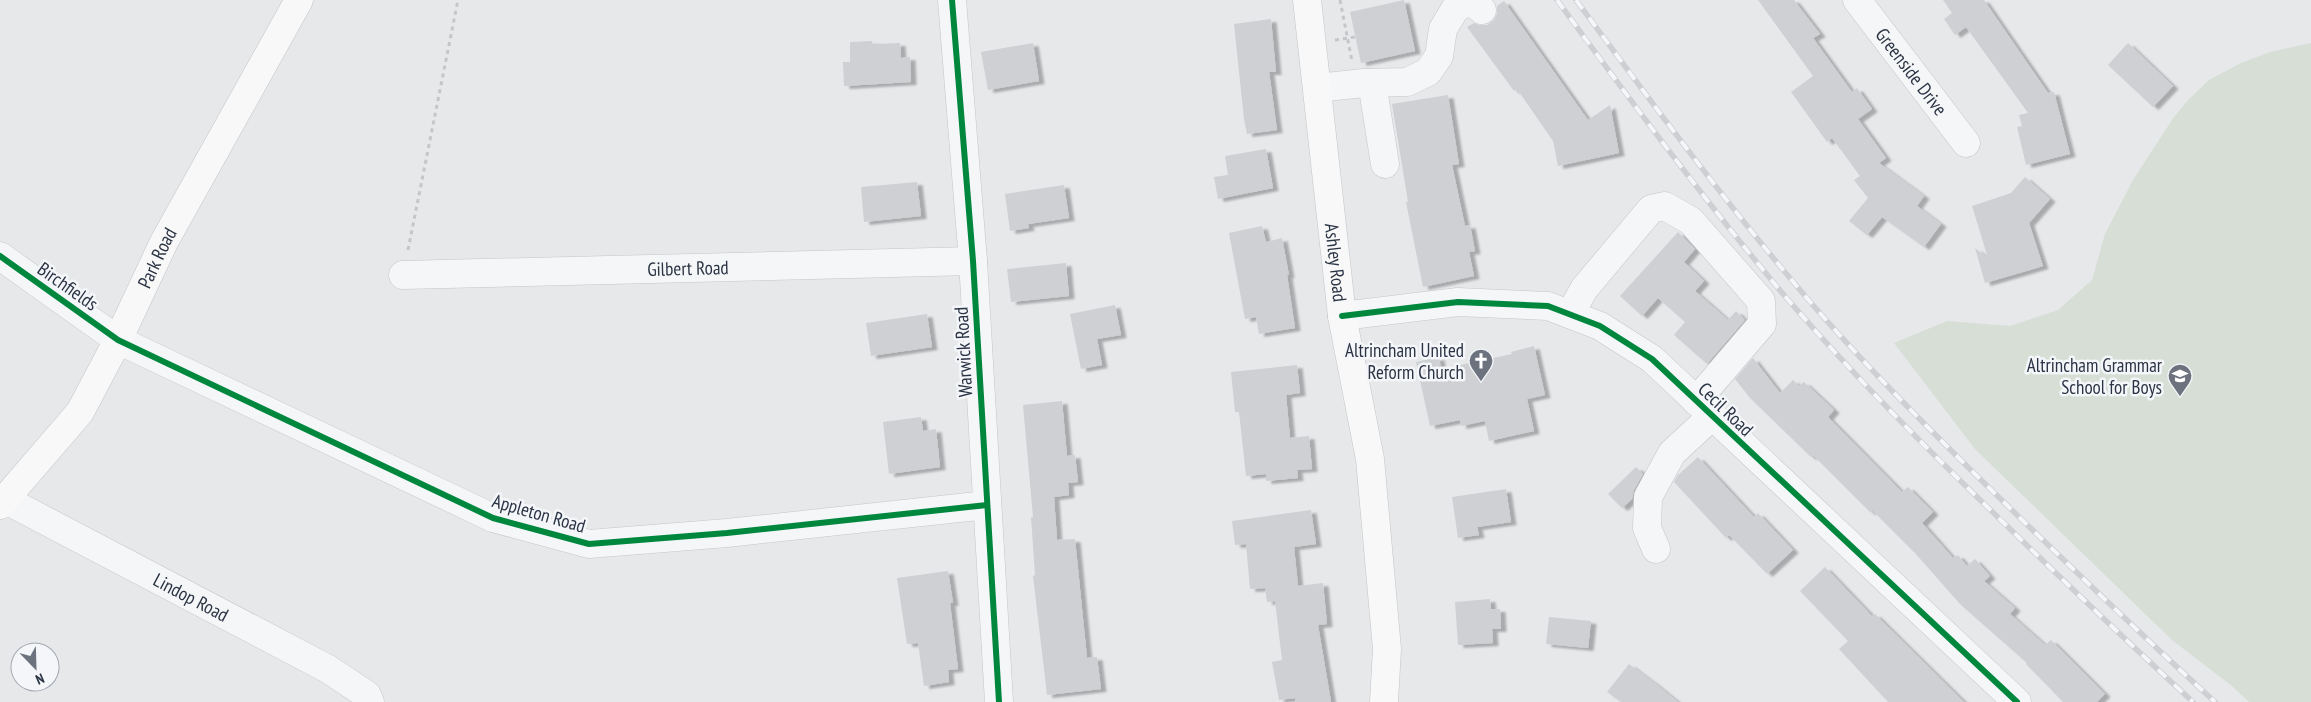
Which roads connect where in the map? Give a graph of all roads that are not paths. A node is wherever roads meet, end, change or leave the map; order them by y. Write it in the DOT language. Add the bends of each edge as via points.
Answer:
graph roads {
  1 [pos="300,0"];
  2 [pos="952,0"];
  3 [pos="1307,0"];
  4 [pos="1857,0"];
  5 [pos="1482,10"];
  6 [pos="1365,83"];
  7 [pos="1317,88"];
  8 [pos="1966,143"];
  9 [pos="1386,164"];
  10 [pos="0,256"];
  11 [pos="973,261"];
  12 [pos="403,275"];
  13 [pos="1570,314"];
  14 [pos="1342,316"];
  15 [pos="118,340"];
  16 [pos="1704,409"];
  17 [pos="3,502"];
  18 [pos="988,505"];
  19 [pos="1656,549"];
  20 [pos="370,702"];
  21 [pos="999,702"];
  22 [pos="1384,702"];
  23 [pos="2017,702"];
  1 -- 15 [label="main road, Park Road" via="164,242"];
  2 -- 11 [label="street, Warwick Road"];
  3 -- 7 [label="main road, Ashley Road"];
  4 -- 8 [label="street, Greenside Drive"];
  5 -- 6 [label="street" via="1475,4 1464,4 1455,9 1443,29 1439,56 1428,72 1407,82"];
  6 -- 7 [label="street"];
  6 -- 9 [label="street"];
  7 -- 14 [label="main road, Ashley Road"];
  10 -- 15 [label="street, Birchfields"];
  11 -- 12 [label="street, Gilbert Road"];
  11 -- 18 [label="street, Warwick Road"];
  13 -- 14 [label="street, Cecil Road" via="1548,306 1458,302"];
  13 -- 16 [label="street, Cecil Road" via="1600,326 1652,359"];
  13 -- 16 [label="street" via="1584,289 1651,209 1665,206 1691,221 1761,301 1762,324"];
  14 -- 22 [label="main road, Ashley Road" via="1370,459 1387,649"];
  15 -- 17 [label="main road, Park Road" via="80,412"];
  15 -- 18 [label="street, Appleton Road" via="493,518 589,544"];
  16 -- 19 [label="street" via="1672,453 1648,497 1647,528"];
  16 -- 23 [label="street, Cecil Road"];
  17 -- 20 [label="street, Lindop Road" via="328,669 367,695"];
  18 -- 21 [label="street, Warwick Road"];
}
